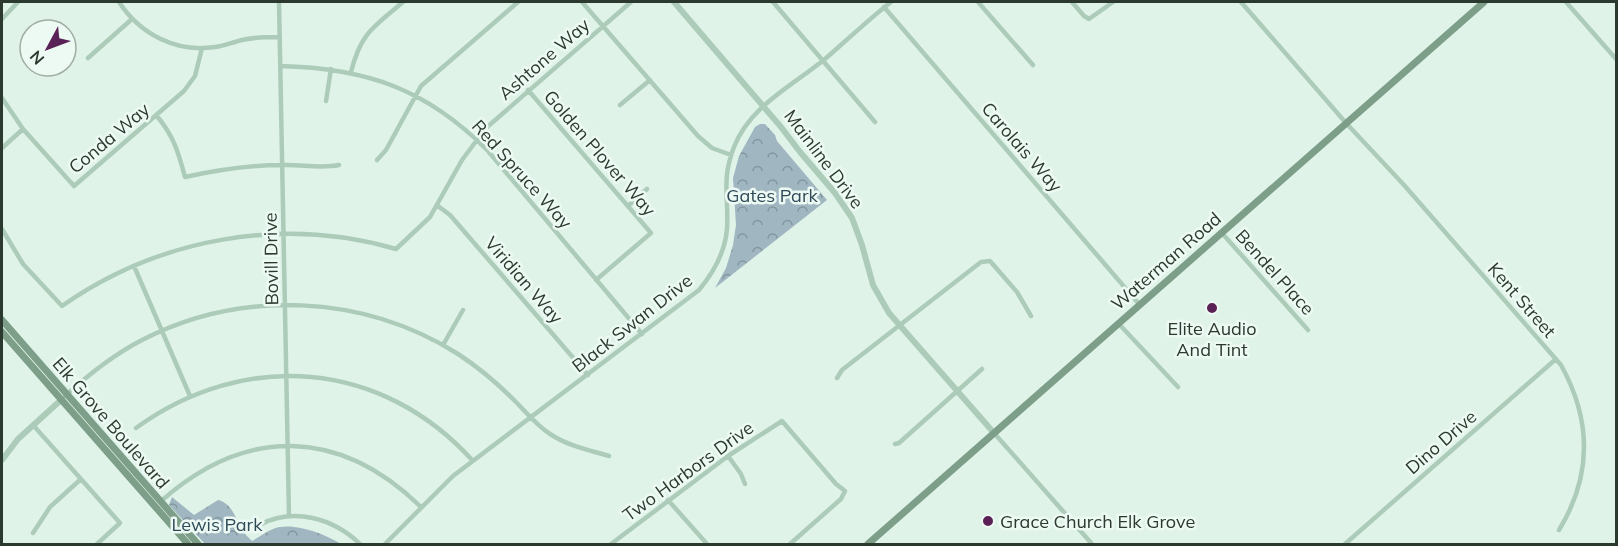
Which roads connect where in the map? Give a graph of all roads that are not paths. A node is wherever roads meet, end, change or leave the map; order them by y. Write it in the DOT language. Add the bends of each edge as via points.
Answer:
graph roads {
  1 [pos="18,2"];
  2 [pos="119,2"];
  3 [pos="279,2"];
  4 [pos="404,2"];
  5 [pos="518,2"];
  6 [pos="582,2"];
  7 [pos="632,2"];
  8 [pos="674,2"];
  9 [pos="773,2"];
  10 [pos="891,2"];
  11 [pos="978,2"];
  12 [pos="1072,2"];
  13 [pos="1113,2"];
  14 [pos="1241,2"];
  15 [pos="1484,2"];
  16 [pos="1566,2"];
  17 [pos="884,7"];
  18 [pos="2,19"];
  19 [pos="132,19"];
  20 [pos="603,26"];
  21 [pos="279,37"];
  22 [pos="202,48"];
  23 [pos="88,58"];
  24 [pos="1617,59"];
  25 [pos="823,60"];
  26 [pos="1033,64"];
  27 [pos="280,66"];
  28 [pos="331,69"];
  29 [pos="351,72"];
  30 [pos="650,80"];
  31 [pos="528,90"];
  32 [pos="415,96"];
  33 [pos="2,98"];
  34 [pos="326,100"];
  35 [pos="620,105"];
  36 [pos="764,106"];
  37 [pos="157,116"];
  38 [pos="875,122"];
  39 [pos="1346,123"];
  40 [pos="23,129"];
  41 [pos="476,139"];
  42 [pos="2,148"];
  43 [pos="731,155"];
  44 [pos="377,160"];
  45 [pos="282,165"];
  46 [pos="339,165"];
  47 [pos="648,189"];
  48 [pos="438,206"];
  49 [pos="628,206"];
  50 [pos="2,229"];
  51 [pos="1221,232"];
  52 [pos="284,233"];
  53 [pos="134,266"];
  54 [pos="596,280"];
  55 [pos="285,304"];
  56 [pos="1139,304"];
  57 [pos="463,310"];
  58 [pos="1032,316"];
  59 [pos="2,320"];
  60 [pos="1118,323"];
  61 [pos="899,325"];
  62 [pos="1308,330"];
  63 [pos="162,331"];
  64 [pos="2,332"];
  65 [pos="642,334"];
  66 [pos="443,345"];
  67 [pos="1556,359"];
  68 [pos="982,369"];
  69 [pos="286,375"];
  70 [pos="588,375"];
  71 [pos="837,378"];
  72 [pos="1178,387"];
  73 [pos="958,392"];
  74 [pos="190,396"];
  75 [pos="63,397"];
  76 [pos="530,418"];
  77 [pos="33,424"];
  78 [pos="136,428"];
  79 [pos="994,433"];
  80 [pos="895,444"];
  81 [pos="288,446"];
  82 [pos="609,456"];
  83 [pos="728,456"];
  84 [pos="2,460"];
  85 [pos="473,461"];
  86 [pos="81,479"];
  87 [pos="745,484"];
  88 [pos="668,500"];
  89 [pos="160,502"];
  90 [pos="421,507"];
  91 [pos="289,516"];
  92 [pos="259,525"];
  93 [pos="1559,530"];
  94 [pos="33,533"];
  95 [pos="97,544"];
  96 [pos="188,544"];
  97 [pos="198,544"];
  98 [pos="360,544"];
  99 [pos="385,544"];
  100 [pos="611,544"];
  101 [pos="707,544"];
  102 [pos="790,544"];
  103 [pos="868,544"];
  104 [pos="1092,544"];
  105 [pos="1345,544"];
  1 -- 18 [label="street"];
  2 -- 19 [label="street"];
  3 -- 21 [label="street, Bovill Drive"];
  4 -- 29 [label="street" via="366,34"];
  5 -- 32 [label="street" via="428,79"];
  6 -- 20 [label="street"];
  7 -- 20 [label="street, Ashtone Way"];
  8 -- 36 [label="street, Mainline Drive"];
  9 -- 25 [label="street"];
  10 -- 17 [label="street, Black Swan Drive"];
  11 -- 26 [label="street"];
  12 -- 13 [label="street" via="1089,19"];
  14 -- 39 [label="street, Kent Street"];
  15 -- 39 [label="main road, Waterman Road"];
  16 -- 24 [label="street"];
  17 -- 25 [label="street, Black Swan Drive"];
  17 -- 56 [label="street, Carolais Way"];
  19 -- 22 [label="street" via="160,39"];
  19 -- 23 [label="street"];
  20 -- 30 [label="street"];
  20 -- 31 [label="street, Ashtone Way"];
  21 -- 22 [label="street" via="253,37"];
  21 -- 27 [label="street, Bovill Drive"];
  22 -- 37 [label="street, Conda Way" via="199,68 190,85"];
  25 -- 36 [label="street, Black Swan Drive"];
  25 -- 38 [label="street"];
  27 -- 28 [label="street, Red Spruce Way"];
  27 -- 45 [label="street, Bovill Drive"];
  28 -- 29 [label="street, Red Spruce Way"];
  28 -- 34 [label="street"];
  29 -- 32 [label="street, Red Spruce Way"];
  30 -- 35 [label="street"];
  30 -- 43 [label="street" via="704,142"];
  31 -- 41 [label="street, Ashtone Way"];
  31 -- 49 [label="street, Golden Plover Way"];
  32 -- 41 [label="street, Red Spruce Way" via="443,112"];
  32 -- 44 [label="street"];
  33 -- 40 [label="street, Conda Way"];
  36 -- 43 [label="street, Black Swan Drive" via="741,132"];
  36 -- 61 [label="street, Mainline Drive" via="844,205 858,232 873,285"];
  37 -- 40 [label="street, Conda Way" via="74,186"];
  37 -- 45 [label="street" via="176,144 185,177 233,168"];
  39 -- 51 [label="main road, Waterman Road"];
  39 -- 67 [label="street, Kent Street"];
  40 -- 42 [label="street"];
  41 -- 48 [label="street, Ashtone Way"];
  41 -- 54 [label="street, Red Spruce Way"];
  43 -- 65 [label="street, Black Swan Drive" via="726,179 726,230 715,268 699,290"];
  45 -- 46 [label="street"];
  45 -- 52 [label="street, Bovill Drive"];
  47 -- 49 [label="street"];
  48 -- 52 [label="street, Ashtone Way" via="396,249 339,237"];
  48 -- 70 [label="street, Viridian Way" via="450,215"];
  49 -- 54 [label="street, Golden Plover Way" via="651,233"];
  50 -- 53 [label="street" via="23,264 62,306"];
  51 -- 56 [label="main road, Waterman Road"];
  51 -- 62 [label="street, Bendel Place"];
  52 -- 53 [label="street" via="208,242"];
  52 -- 55 [label="street, Bovill Drive"];
  53 -- 63 [label="street"];
  54 -- 65 [label="street, Red Spruce Way"];
  55 -- 63 [label="street" via="218,312"];
  55 -- 66 [label="street" via="368,315"];
  55 -- 69 [label="street, Bovill Drive"];
  56 -- 60 [label="main road, Waterman Road"];
  57 -- 66 [label="street"];
  58 -- 61 [label="street" via="990,261 981,262"];
  59 -- 75 [label="main road, Elk Grove Boulevard"];
  60 -- 72 [label="street"];
  60 -- 79 [label="main road, Waterman Road"];
  61 -- 71 [label="street"];
  61 -- 73 [label="street, Mainline Drive"];
  63 -- 74 [label="street"];
  63 -- 75 [label="street" via="106,362"];
  64 -- 75 [label="main road, Elk Grove Boulevard"];
  65 -- 70 [label="street, Black Swan Drive"];
  66 -- 76 [label="street" via="484,373"];
  67 -- 93 [label="street, Kent Street" via="1576,399 1584,446 1582,476"];
  67 -- 105 [label="street, Dino Drive"];
  68 -- 73 [label="street"];
  69 -- 74 [label="street" via="244,379"];
  69 -- 81 [label="street, Bovill Drive"];
  69 -- 85 [label="street" via="330,379 386,396 430,421"];
  70 -- 76 [label="street, Black Swan Drive"];
  73 -- 79 [label="street, Mainline Drive"];
  73 -- 80 [label="street"];
  74 -- 78 [label="street"];
  75 -- 77 [label="street"];
  75 -- 89 [label="main road, Elk Grove Boulevard"];
  75 -- 96 [label="main road, Elk Grove Boulevard"];
  76 -- 82 [label="street" via="558,439"];
  76 -- 85 [label="street, Black Swan Drive"];
  77 -- 84 [label="street"];
  77 -- 86 [label="street"];
  79 -- 103 [label="main road, Waterman Road"];
  79 -- 104 [label="street"];
  81 -- 89 [label="street" via="251,450 221,460 194,474"];
  81 -- 90 [label="street" via="331,452 361,462"];
  81 -- 91 [label="street, Bovill Drive"];
  83 -- 87 [label="street"];
  83 -- 88 [label="street, Two Harbors Drive"];
  83 -- 102 [label="street, Two Harbors Drive" via="782,421 845,491"];
  85 -- 90 [label="street, Black Swan Drive"];
  86 -- 94 [label="street" via="50,507"];
  86 -- 95 [label="street" via="120,523"];
  88 -- 100 [label="street, Two Harbors Drive"];
  88 -- 101 [label="street"];
  89 -- 97 [label="main road, Elk Grove Boulevard"];
  90 -- 99 [label="street, Black Swan Drive"];
  91 -- 92 [label="street"];
  91 -- 98 [label="street" via="327,523"];
}
